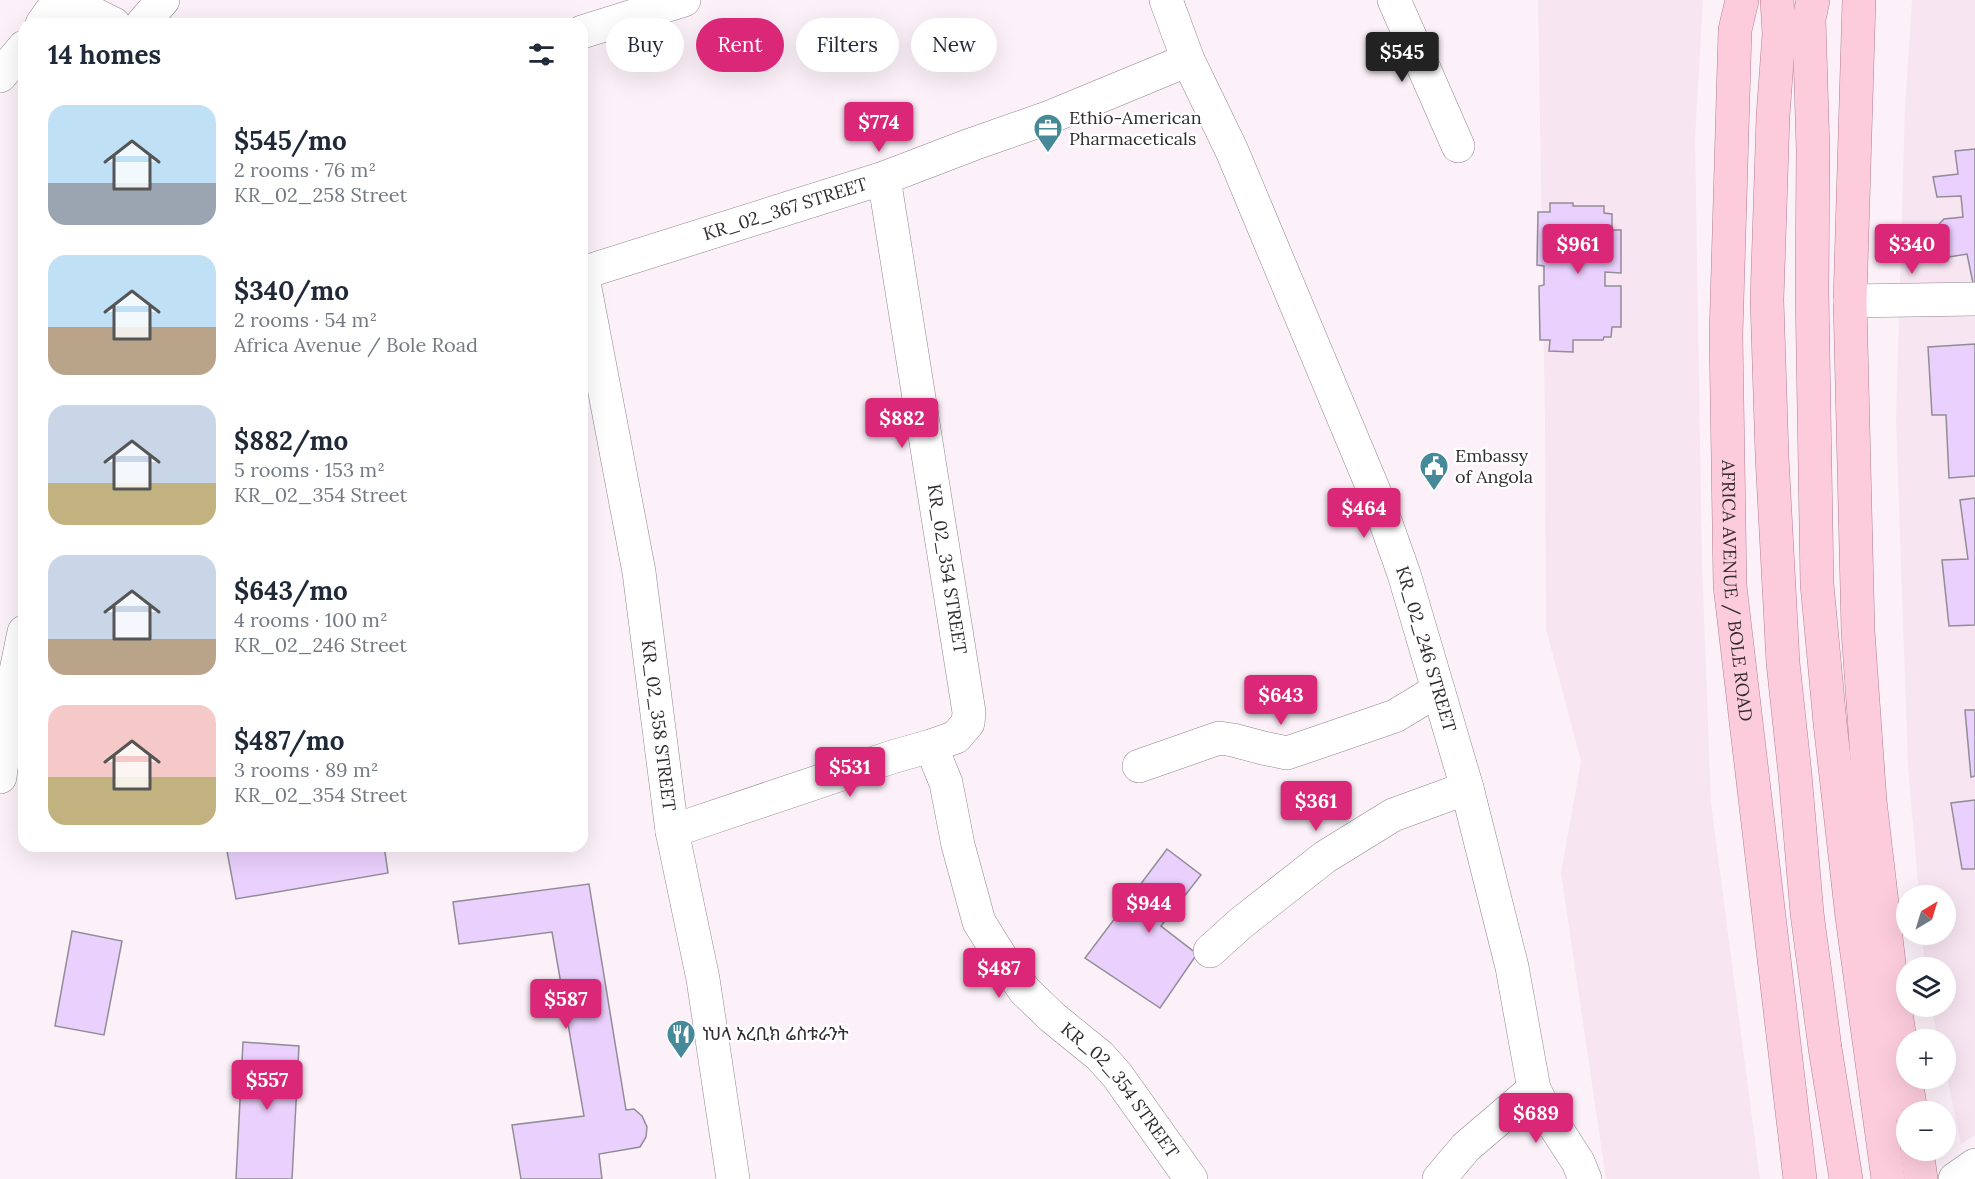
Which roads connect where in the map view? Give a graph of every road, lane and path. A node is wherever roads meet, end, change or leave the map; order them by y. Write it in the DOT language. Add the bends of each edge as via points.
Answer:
graph roads {
  1 [pos="59,0"];
  2 [pos="66,0"];
  3 [pos="163,0"];
  4 [pos="684,0"];
  5 [pos="1166,0"];
  6 [pos="1394,0"];
  7 [pos="1742,0"];
  8 [pos="1777,0"];
  9 [pos="1813,0"];
  10 [pos="1859,0"];
  11 [pos="46,18"];
  12 [pos="102,18"];
  13 [pos="147,18"];
  14 [pos="588,30"];
  15 [pos="18,54"];
  16 [pos="1188,60"];
  17 [pos="0,76"];
  18 [pos="1458,146"];
  19 [pos="884,178"];
  20 [pos="588,270"];
  21 [pos="1975,299"];
  22 [pos="1850,301"];
  23 [pos="588,304"];
  24 [pos="18,653"];
  25 [pos="1438,690"];
  26 [pos="5,699"];
  27 [pos="932,746"];
  28 [pos="1139,766"];
  29 [pos="0,777"];
  30 [pos="1467,788"];
  31 [pos="672,831"];
  32 [pos="1210,951"];
  33 [pos="1534,1089"];
  34 [pos="1909,1101"];
  35 [pos="1919,1161"];
  36 [pos="1975,1165"];
  37 [pos="733,1179"];
  38 [pos="1191,1179"];
  39 [pos="1439,1179"];
  40 [pos="1585,1179"];
  41 [pos="1800,1179"];
  42 [pos="1846,1179"];
  43 [pos="1888,1179"];
  44 [pos="1921,1179"];
  45 [pos="1955,1179"];
  1 -- 11 [label="street"];
  2 -- 12 [label="street"];
  3 -- 13 [label="street"];
  4 -- 14 [label="street"];
  5 -- 16 [label="street, KR_02_246 STREET"];
  6 -- 18 [label="street"];
  7 -- 41 [label="main road, AFRICA AVENUE / BOLE ROAD" via="1735,30 1726,335 1730,586"];
  8 -- 42 [label="main road" via="1779,34 1767,300 1782,651 1808,925"];
  9 -- 43 [label="main road" via="1809,20 1817,584 1852,917"];
  10 -- 22 [label="main road"];
  15 -- 17 [label="street"];
  16 -- 19 [label="street, KR_02_367 STREET" via="1050,117"];
  16 -- 25 [label="street, KR_02_246 STREET" via="1232,151 1377,498"];
  19 -- 20 [label="street, KR_02_367 STREET"];
  19 -- 27 [label="street, KR_02_354 STREET" via="969,711 968,723 956,737"];
  21 -- 22 [label="street"];
  22 -- 34 [label="main road" via="1864,721 1891,980"];
  23 -- 31 [label="street, KR_02_358 STREET" via="639,572"];
  24 -- 26 [label="street"];
  25 -- 28 [label="street" via="1395,716 1287,753 1219,738"];
  25 -- 30 [label="street, KR_02_246 STREET"];
  26 -- 29 [label="street"];
  27 -- 31 [label="street"];
  27 -- 38 [label="street, KR_02_354 STREET" via="946,783 979,922 1025,991 1117,1075"];
  30 -- 32 [label="street" via="1393,815 1325,857"];
  30 -- 33 [label="street, KR_02_246 STREET" via="1512,967"];
  31 -- 37 [label="street, KR_02_358 STREET" via="703,979"];
  33 -- 39 [label="street" via="1466,1147"];
  33 -- 40 [label="street, KR_02_246 STREET"];
  35 -- 44 [label="main road"];
  36 -- 45 [label="street"];
}
